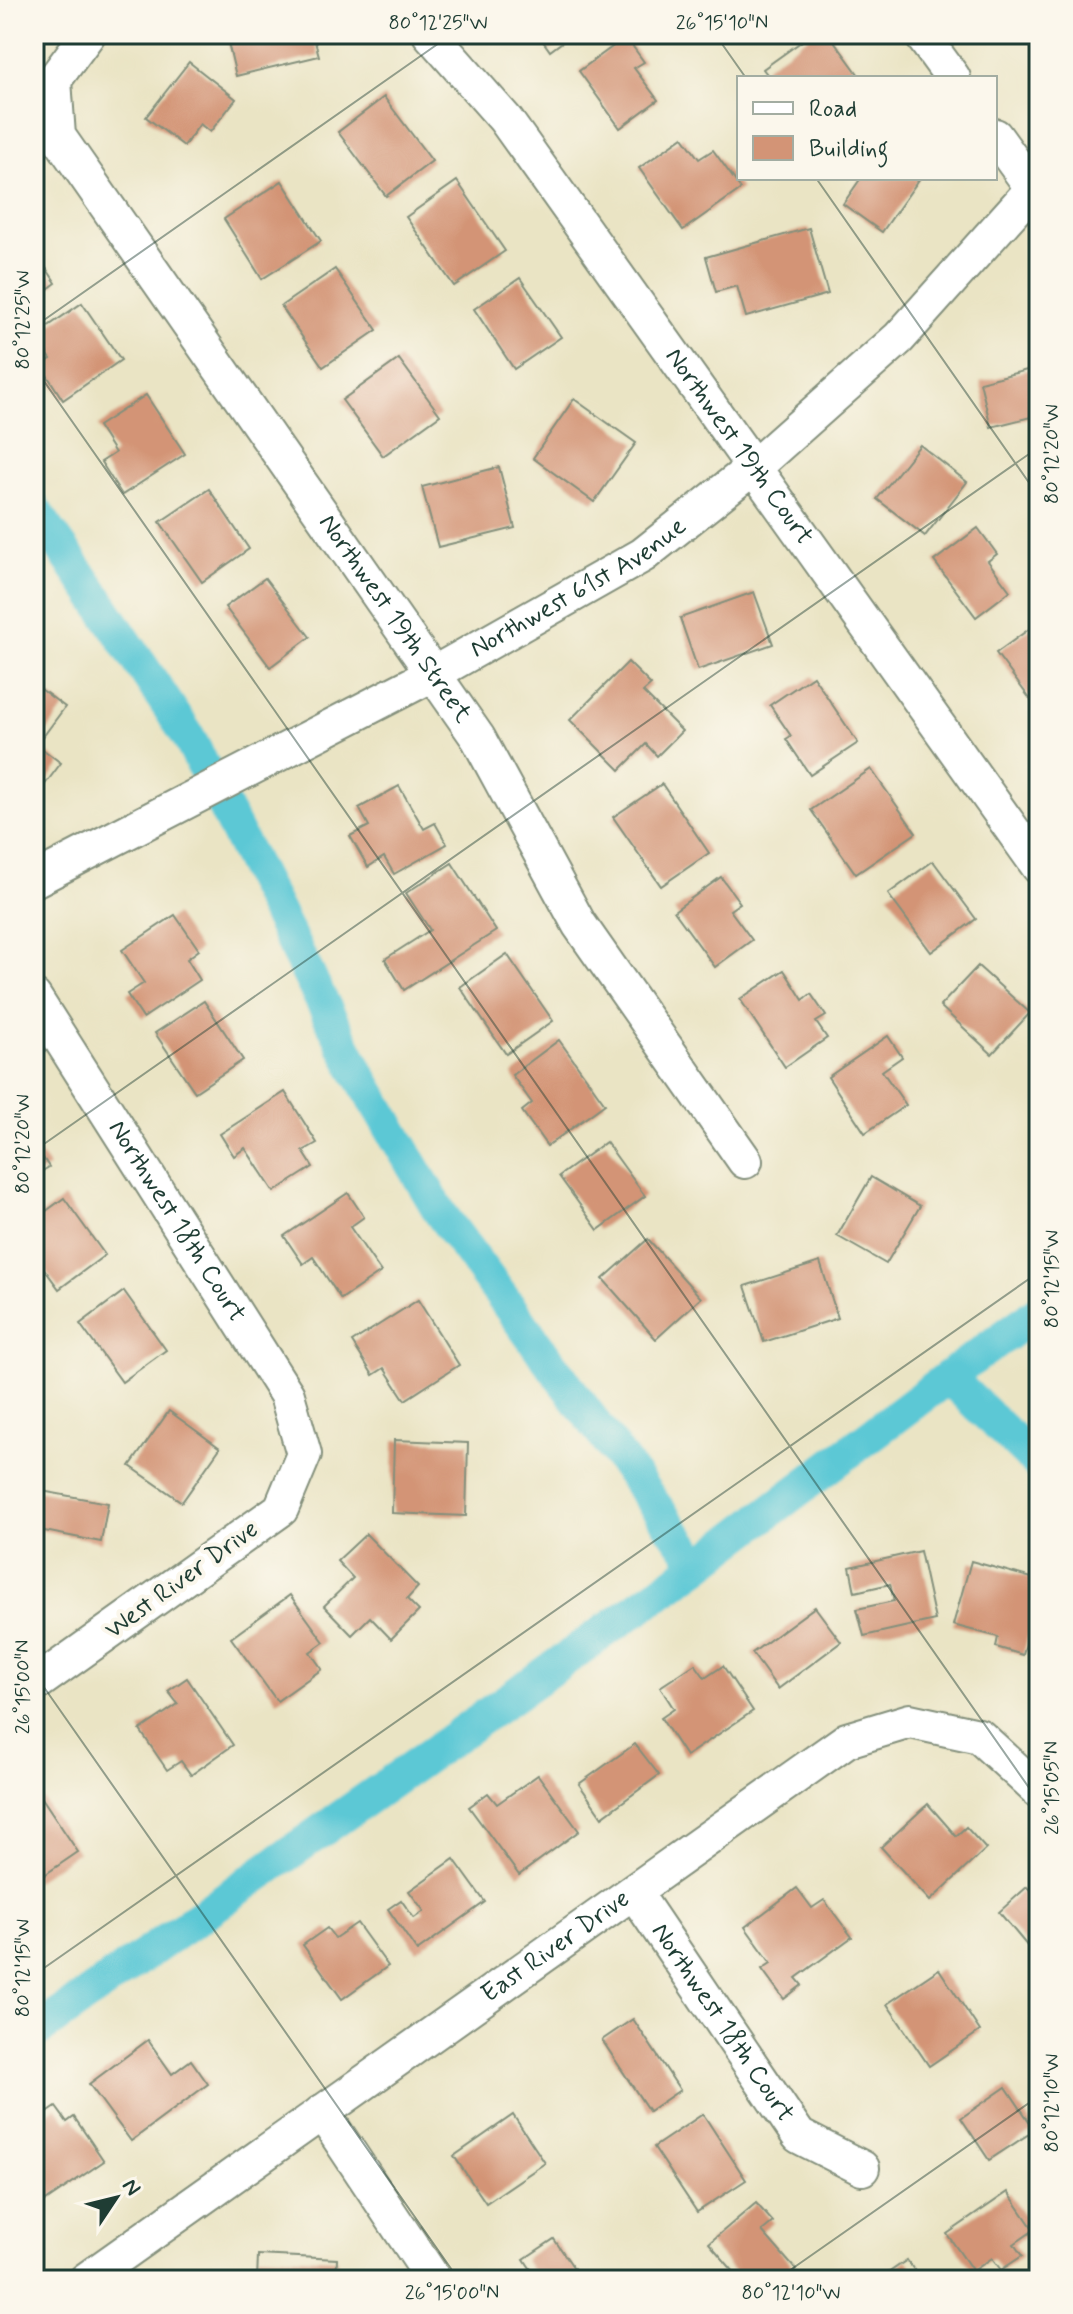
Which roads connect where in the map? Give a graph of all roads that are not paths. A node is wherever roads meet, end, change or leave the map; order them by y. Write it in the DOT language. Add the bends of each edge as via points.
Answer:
graph roads {
  1 [pos="88,34"];
  2 [pos="430,34"];
  3 [pos="921,34"];
  4 [pos="952,76"];
  5 [pos="997,139"];
  6 [pos="1037,189"];
  7 [pos="755,466"];
  8 [pos="433,674"];
  9 [pos="1039,867"];
  10 [pos="34,880"];
  11 [pos="34,997"];
  12 [pos="745,1161"];
  13 [pos="304,1454"];
  14 [pos="35,1683"];
  15 [pos="1039,1791"];
  16 [pos="634,1892"];
  17 [pos="322,2112"];
  18 [pos="862,2168"];
  19 [pos="86,2280"];
  20 [pos="434,2280"];
  1 -- 8 [label="street, Northwest 19th Street" via="54,80 58,136"];
  2 -- 7 [label="street, Northwest 19th Court" via="505,119"];
  3 -- 4 [label="street"];
  5 -- 6 [label="street"];
  6 -- 7 [label="street, Northwest 61st Avenue" via="899,338"];
  7 -- 8 [label="street, Northwest 61st Avenue" via="643,555"];
  7 -- 9 [label="street, Northwest 19th Court"];
  8 -- 10 [label="street, Northwest 61st Avenue"];
  8 -- 12 [label="street, Northwest 19th Street" via="478,738 579,924"];
  11 -- 13 [label="street, Northwest 18th Court" via="287,1395"];
  13 -- 14 [label="street, West River Drive" via="281,1509"];
  15 -- 16 [label="street, East River Drive" via="979,1736 910,1721 847,1740"];
  16 -- 17 [label="street, East River Drive"];
  16 -- 18 [label="street, Northwest 18th Court" via="799,2136"];
  17 -- 19 [label="street, East River Drive"];
  17 -- 20 [label="street"];
}
